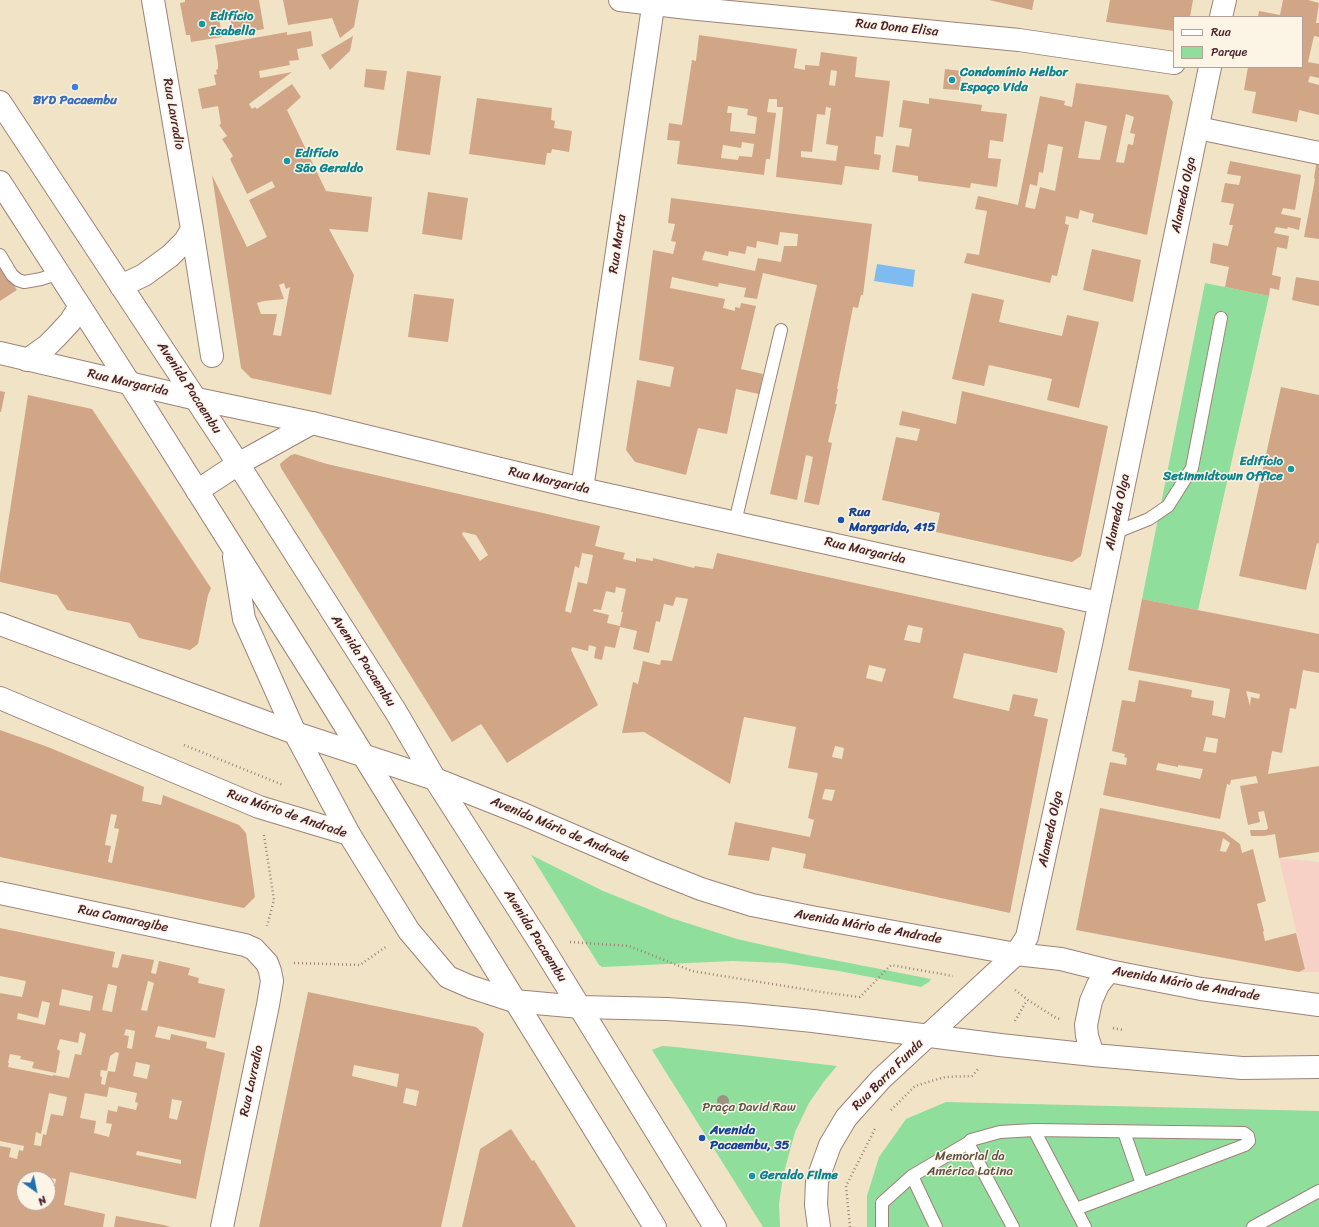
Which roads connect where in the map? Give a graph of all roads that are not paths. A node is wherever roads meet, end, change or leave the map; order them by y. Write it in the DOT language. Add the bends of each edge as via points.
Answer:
graph roads {
  1 [pos="153,0"];
  2 [pos="620,0"];
  3 [pos="1225,0"];
  4 [pos="654,2"];
  5 [pos="1221,16"];
  6 [pos="1173,63"];
  7 [pos="1206,68"];
  8 [pos="0,102"];
  9 [pos="1198,128"];
  10 [pos="1319,153"];
  11 [pos="0,182"];
  12 [pos="192,229"];
  13 [pos="0,255"];
  14 [pos="59,273"];
  15 [pos="121,286"];
  16 [pos="80,306"];
  17 [pos="1221,318"];
  18 [pos="781,330"];
  19 [pos="0,353"];
  20 [pos="212,356"];
  21 [pos="27,360"];
  22 [pos="130,384"];
  23 [pos="197,399"];
  24 [pos="312,423"];
  25 [pos="238,464"];
  26 [pos="582,489"];
  27 [pos="197,491"];
  28 [pos="735,522"];
  29 [pos="1114,533"];
  30 [pos="233,548"];
  31 [pos="1099,603"];
  32 [pos="0,624"];
  33 [pos="0,698"];
  34 [pos="295,733"];
  35 [pos="362,754"];
  36 [pos="435,779"];
  37 [pos="349,834"];
  38 [pos="0,893"];
  39 [pos="1016,954"];
  40 [pos="267,963"];
  41 [pos="1109,971"];
  42 [pos="514,1001"];
  43 [pos="1319,1005"];
  44 [pos="580,1008"];
  45 [pos="927,1036"];
  46 [pos="1093,1055"];
  47 [pos="1319,1067"];
  48 [pos="1034,1130"];
  49 [pos="1124,1132"];
  50 [pos="968,1143"];
  51 [pos="912,1176"];
  52 [pos="1142,1184"];
  53 [pos="1319,1191"];
  54 [pos="1076,1209"];
  55 [pos="222,1227"];
  56 [pos="655,1227"];
  57 [pos="716,1227"];
  58 [pos="819,1227"];
  59 [pos="882,1227"];
  60 [pos="936,1227"];
  61 [pos="1013,1227"];
  62 [pos="1085,1227"];
  63 [pos="1253,1227"];
  1 -- 12 [label="street, Rua Lavradio"];
  2 -- 4 [label="street, Rua Dona Elisa"];
  3 -- 5 [label="street"];
  4 -- 6 [label="street, Rua Dona Elisa" via="1019,40"];
  4 -- 26 [label="street, Rua Marta"];
  7 -- 9 [label="street, Alameda Olga"];
  8 -- 15 [label="street, Avenida Pacaembu"];
  9 -- 10 [label="street"];
  9 -- 29 [label="street, Alameda Olga"];
  11 -- 14 [label="street"];
  12 -- 15 [label="street" via="185,241 170,256 144,275"];
  12 -- 20 [label="street, Rua Lavradio"];
  13 -- 14 [label="lane" via="12,275 24,282"];
  14 -- 16 [label="street"];
  15 -- 23 [label="street, Avenida Pacaembu"];
  16 -- 21 [label="street" via="56,337"];
  16 -- 22 [label="street"];
  17 -- 29 [label="lane" via="1192,468 1168,506 1149,519"];
  18 -- 28 [label="lane"];
  19 -- 21 [label="street, Rua Margarida"];
  21 -- 22 [label="street, Rua Margarida"];
  22 -- 23 [label="street, Rua Margarida"];
  22 -- 27 [label="street"];
  23 -- 24 [label="street, Rua Margarida"];
  23 -- 25 [label="street, Avenida Pacaembu"];
  24 -- 25 [label="street"];
  24 -- 26 [label="street, Rua Margarida"];
  25 -- 27 [label="street"];
  25 -- 36 [label="street, Avenida Pacaembu" via="396,712"];
  26 -- 28 [label="street, Rua Margarida"];
  27 -- 30 [label="street"];
  28 -- 31 [label="street, Rua Margarida"];
  29 -- 31 [label="street, Alameda Olga"];
  30 -- 34 [label="street" via="244,619"];
  30 -- 35 [label="street"];
  31 -- 39 [label="street, Alameda Olga" via="1029,930"];
  32 -- 34 [label="street"];
  33 -- 37 [label="street, Rua Mário de Andrade" via="259,807"];
  34 -- 35 [label="street"];
  34 -- 37 [label="street"];
  35 -- 36 [label="street, Avenida Mário de Andrade"];
  35 -- 42 [label="street"];
  36 -- 39 [label="street, Avenida Mário de Andrade" via="667,876 752,905"];
  36 -- 44 [label="street, Avenida Pacaembu"];
  37 -- 42 [label="street, Rua Mário de Andrade" via="409,931 448,977"];
  38 -- 40 [label="street, Rua Camaragibe" via="245,945 254,949"];
  39 -- 41 [label="street, Avenida Mário de Andrade" via="1061,959"];
  39 -- 45 [label="street, Rua Barra Funda"];
  40 -- 55 [label="street, Rua Lavradio" via="272,980 268,1005"];
  41 -- 43 [label="street, Avenida Mário de Andrade" via="1201,989"];
  41 -- 46 [label="street" via="1098,985 1091,1001 1086,1025"];
  42 -- 44 [label="street, Rua Mário de Andrade"];
  42 -- 56 [label="street"];
  44 -- 45 [label="street" via="668,1009 742,1014"];
  44 -- 57 [label="street, Avenida Pacaembu"];
  45 -- 46 [label="street"];
  45 -- 58 [label="street, Rua Barra Funda" via="881,1079 846,1118 830,1145 817,1181 816,1205"];
  46 -- 47 [label="street" via="1242,1068"];
  48 -- 49 [label="lane"];
  48 -- 50 [label="lane" via="1000,1132 982,1136"];
  48 -- 54 [label="lane"];
  49 -- 52 [label="lane"];
  49 -- 52 [label="lane" via="1244,1133 1248,1136 1249,1141 1245,1145"];
  50 -- 51 [label="lane"];
  50 -- 61 [label="lane"];
  51 -- 59 [label="lane" via="882,1203"];
  51 -- 60 [label="lane"];
  52 -- 54 [label="lane"];
  53 -- 63 [label="lane"];
  54 -- 62 [label="lane"];
}
